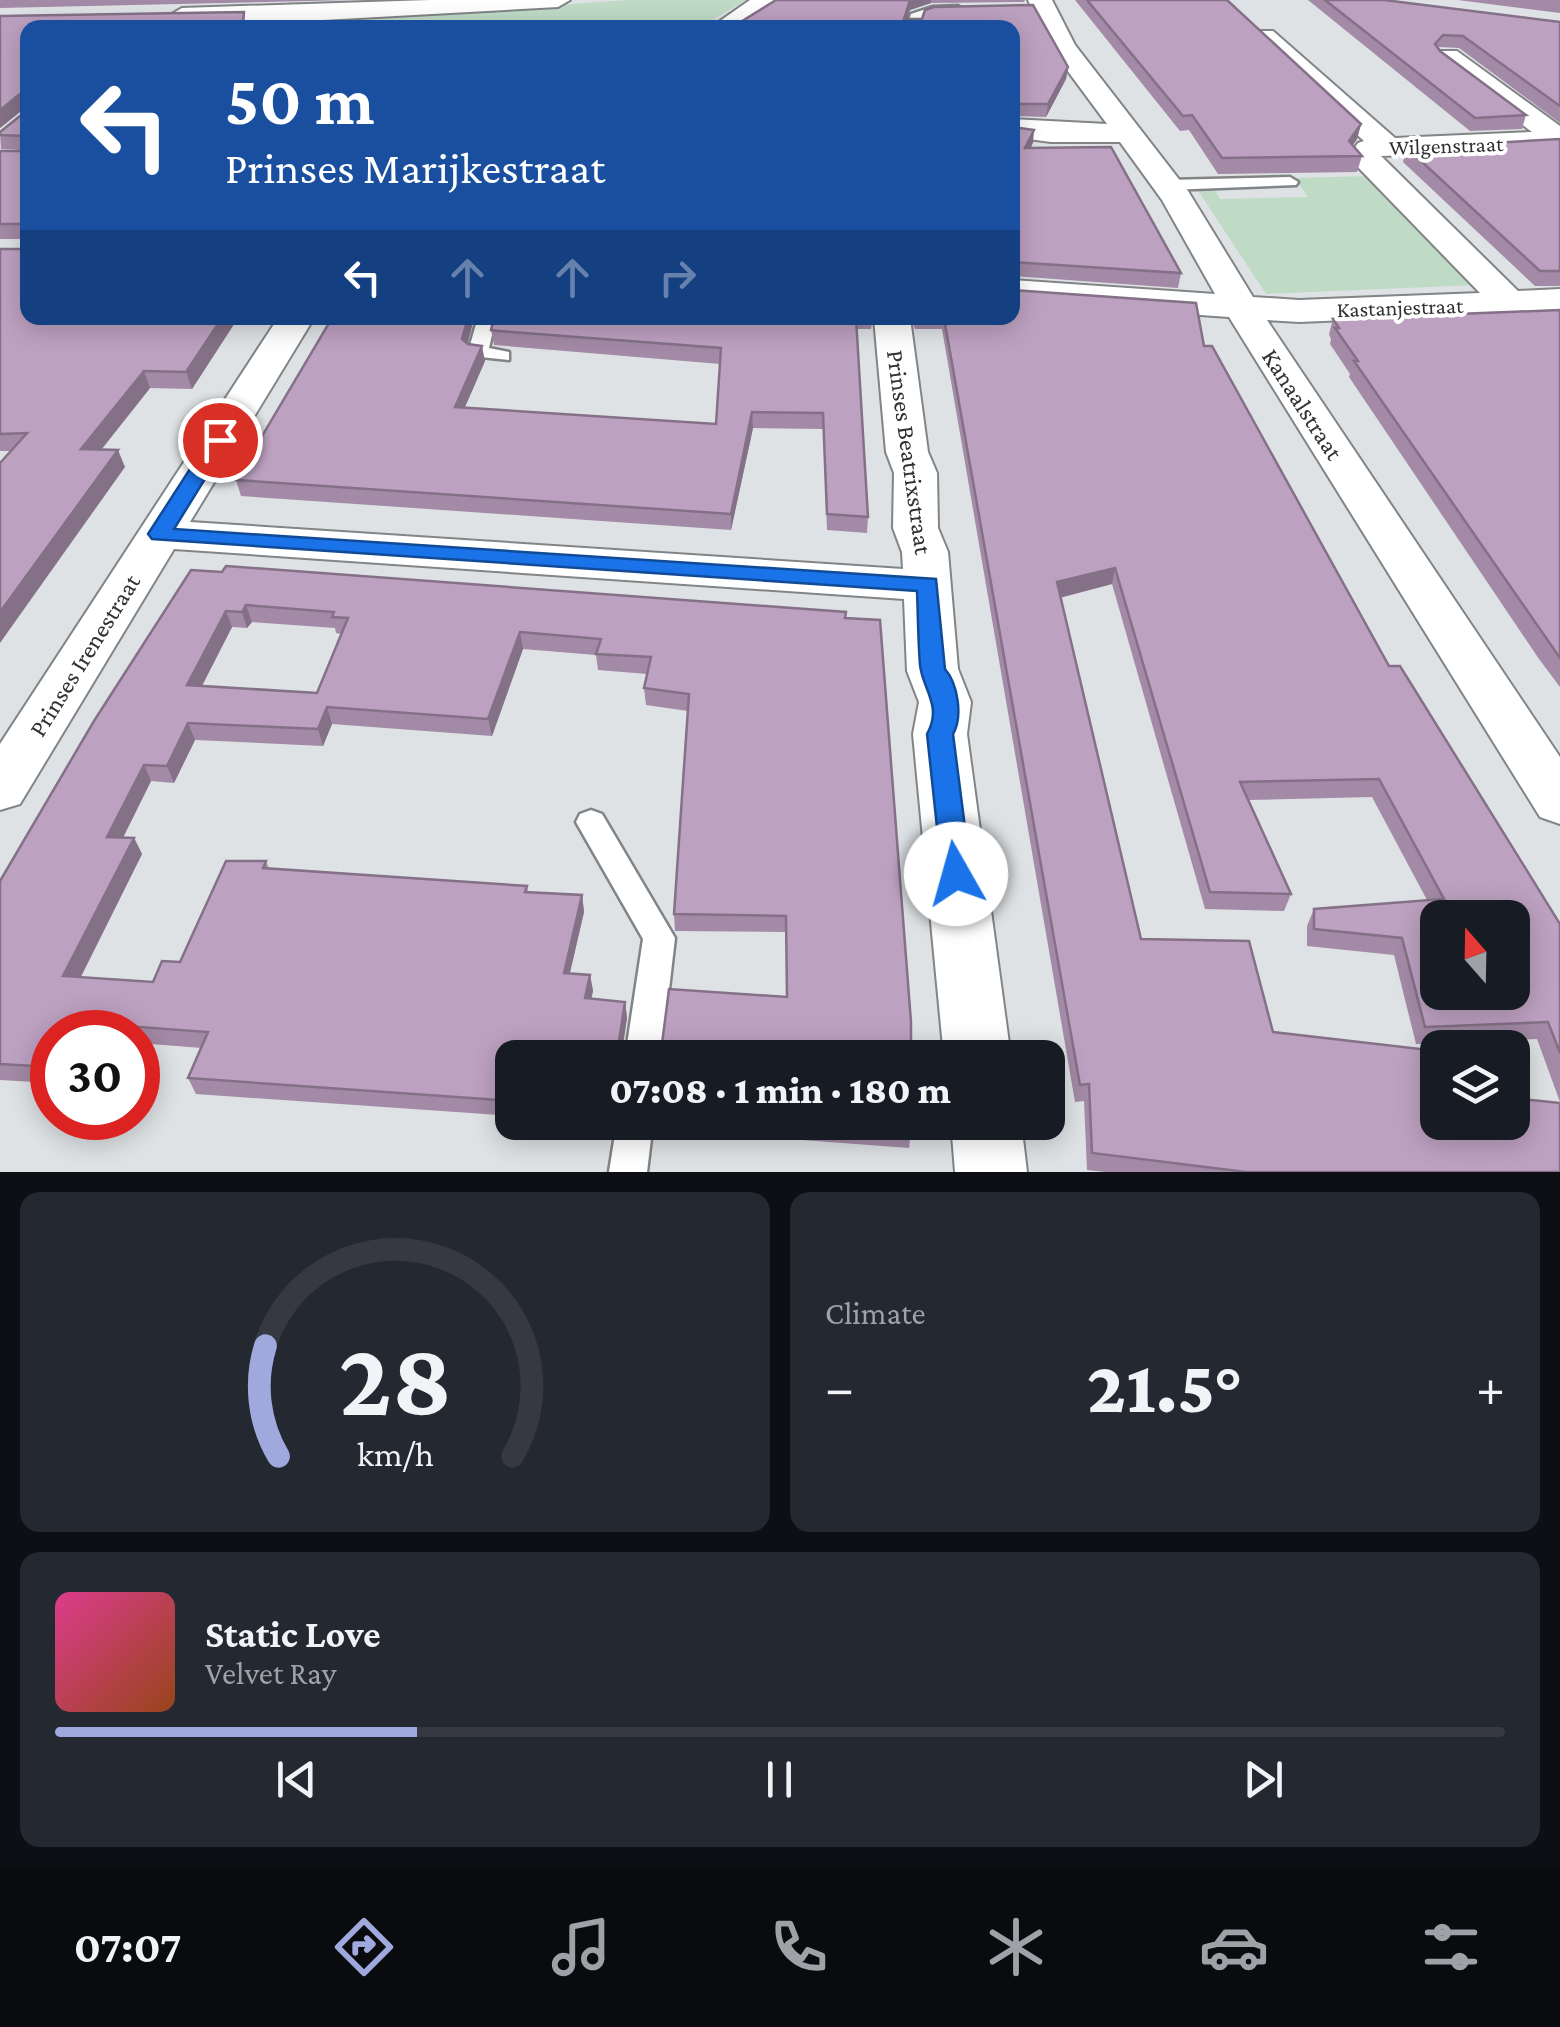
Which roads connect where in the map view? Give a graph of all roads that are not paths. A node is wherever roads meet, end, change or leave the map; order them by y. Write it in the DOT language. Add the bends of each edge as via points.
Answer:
graph roads {
  1 [pos="558,0"];
  2 [pos="766,0"];
  3 [pos="1036,6"];
  4 [pos="969,10"];
  5 [pos="160,16"];
  6 [pos="249,20"];
  7 [pos="287,20"];
  8 [pos="735,20"];
  9 [pos="914,20"];
  10 [pos="1250,23"];
  11 [pos="1448,56"];
  12 [pos="1020,129"];
  13 [pos="1128,133"];
  14 [pos="1560,140"];
  15 [pos="1388,147"];
  16 [pos="1290,182"];
  17 [pos="1168,184"];
  18 [pos="1020,292"];
  19 [pos="1560,300"];
  20 [pos="1510,303"];
  21 [pos="1240,306"];
  22 [pos="292,325"];
  23 [pos="485,325"];
  24 [pos="893,325"];
  25 [pos="502,356"];
  26 [pos="159,534"];
  27 [pos="928,584"];
  28 [pos="0,789"];
  29 [pos="1560,802"];
  30 [pos="591,822"];
  31 [pos="646,1040"];
  32 [pos="976,1040"];
  33 [pos="632,1140"];
  34 [pos="988,1140"];
  35 [pos="628,1172"];
  36 [pos="991,1172"];
  1 -- 7 [label="street"];
  2 -- 8 [label="street"];
  3 -- 13 [label="street, Kanaalstraat"];
  4 -- 9 [label="lane" via="932,10"];
  5 -- 6 [label="street"];
  10 -- 15 [label="street"];
  11 -- 14 [label="street"];
  12 -- 13 [label="street"];
  13 -- 17 [label="street, Kanaalstraat"];
  14 -- 15 [label="street, Wilgenstraat"];
  15 -- 20 [label="street, Wilgenstraat" via="1368,149 1364,156"];
  16 -- 17 [label="lane"];
  17 -- 21 [label="street, Kanaalstraat"];
  18 -- 21 [label="street, Kastanjestraat"];
  19 -- 20 [label="street, Kastanjestraat"];
  20 -- 21 [label="street, Kastanjestraat" via="1299,311"];
  21 -- 29 [label="street, Kanaalstraat"];
  22 -- 26 [label="street, Prinses Irenestraat"];
  23 -- 25 [label="lane" via="478,352"];
  24 -- 27 [label="street, Prinses Beatrixstraat"];
  26 -- 27 [label="street"];
  26 -- 28 [label="street, Prinses Irenestraat"];
  27 -- 32 [label="street, Prinses Beatrixstraat"];
  30 -- 31 [label="lane" via="659,938"];
  33 -- 35 [label="lane"];
  34 -- 36 [label="street"];
}
